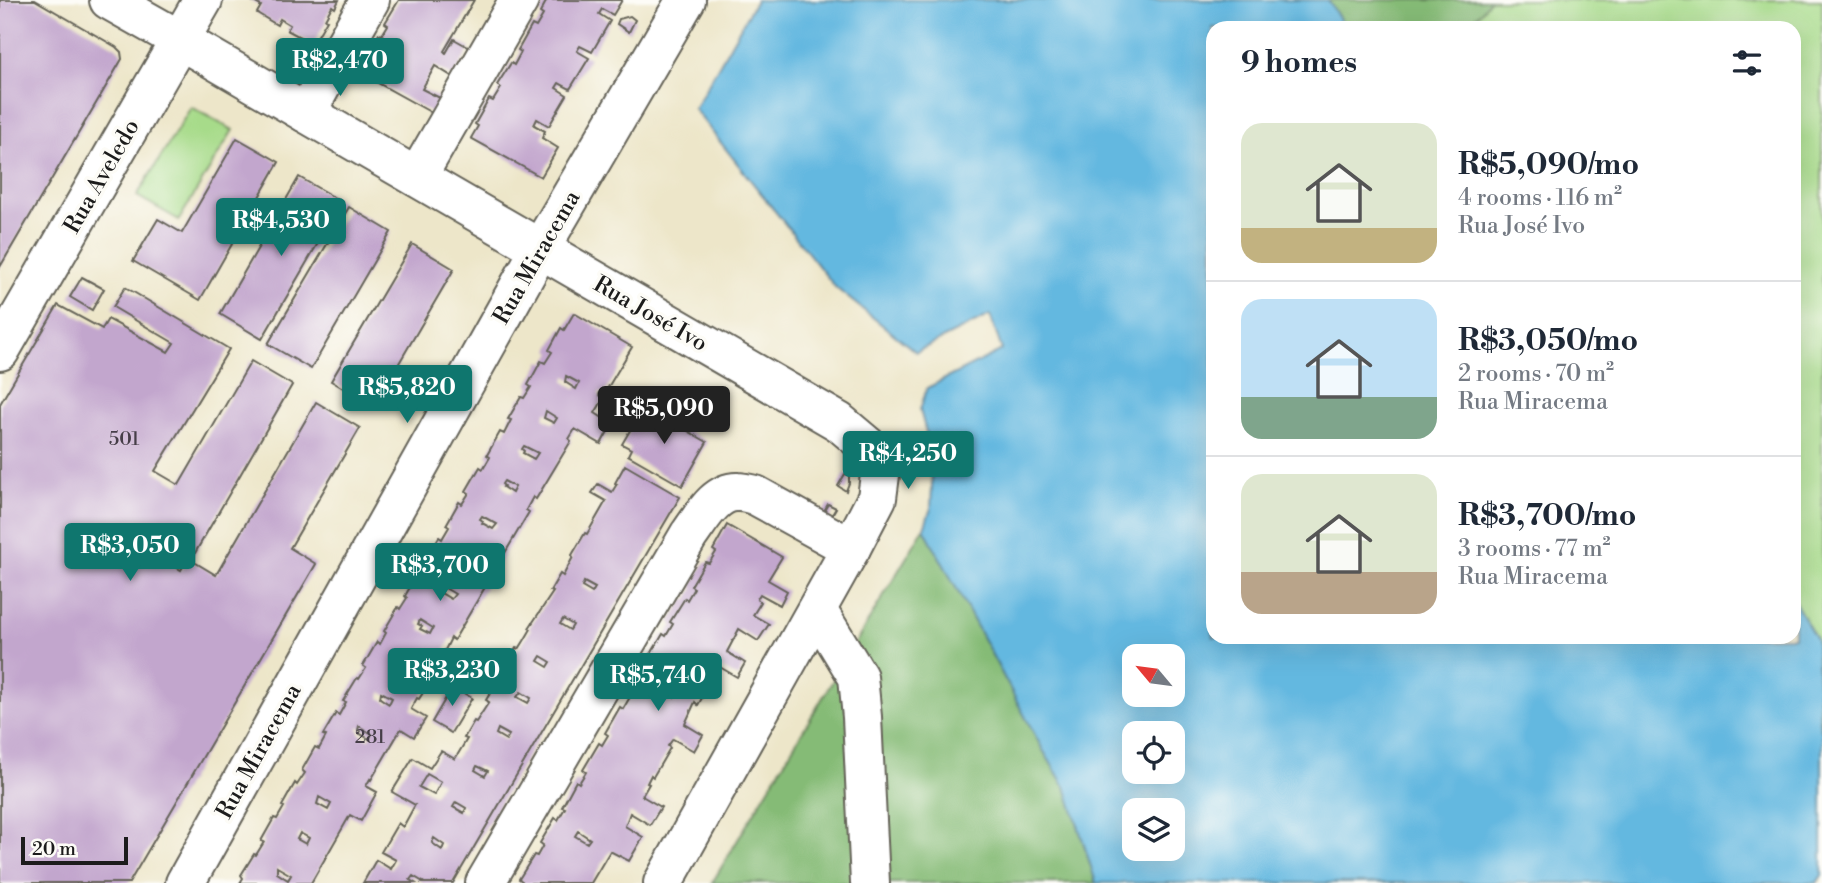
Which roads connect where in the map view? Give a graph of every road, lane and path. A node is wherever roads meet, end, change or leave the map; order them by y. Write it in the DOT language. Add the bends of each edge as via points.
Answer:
graph roads {
  1 [pos="109,0"];
  2 [pos="203,0"];
  3 [pos="370,0"];
  4 [pos="519,0"];
  5 [pos="686,0"];
  6 [pos="180,40"];
  7 [pos="306,113"];
  8 [pos="417,177"];
  9 [pos="540,249"];
  10 [pos="0,351"];
  11 [pos="851,548"];
  12 [pos="817,610"];
  13 [pos="185,883"];
  14 [pos="485,883"];
  15 [pos="663,883"];
  16 [pos="870,883"];
  1 -- 6 [label="street, Rua José Ivo"];
  2 -- 6 [label="street, Rua Aveledo"];
  3 -- 7 [label="street"];
  4 -- 8 [label="street"];
  5 -- 9 [label="street, Rua Miracema"];
  6 -- 7 [label="street, Rua José Ivo"];
  6 -- 10 [label="street, Rua Aveledo"];
  7 -- 8 [label="street, Rua José Ivo"];
  8 -- 9 [label="street, Rua José Ivo"];
  9 -- 11 [label="street, Rua José Ivo" via="839,422 877,454 877,498"];
  9 -- 13 [label="street, Rua Miracema"];
  11 -- 12 [label="street, Rua José Ivo"];
  11 -- 14 [label="street" via="755,495 729,492 712,503"];
  12 -- 15 [label="street, Rua José Ivo"];
  12 -- 16 [label="street" via="858,677"];
}
